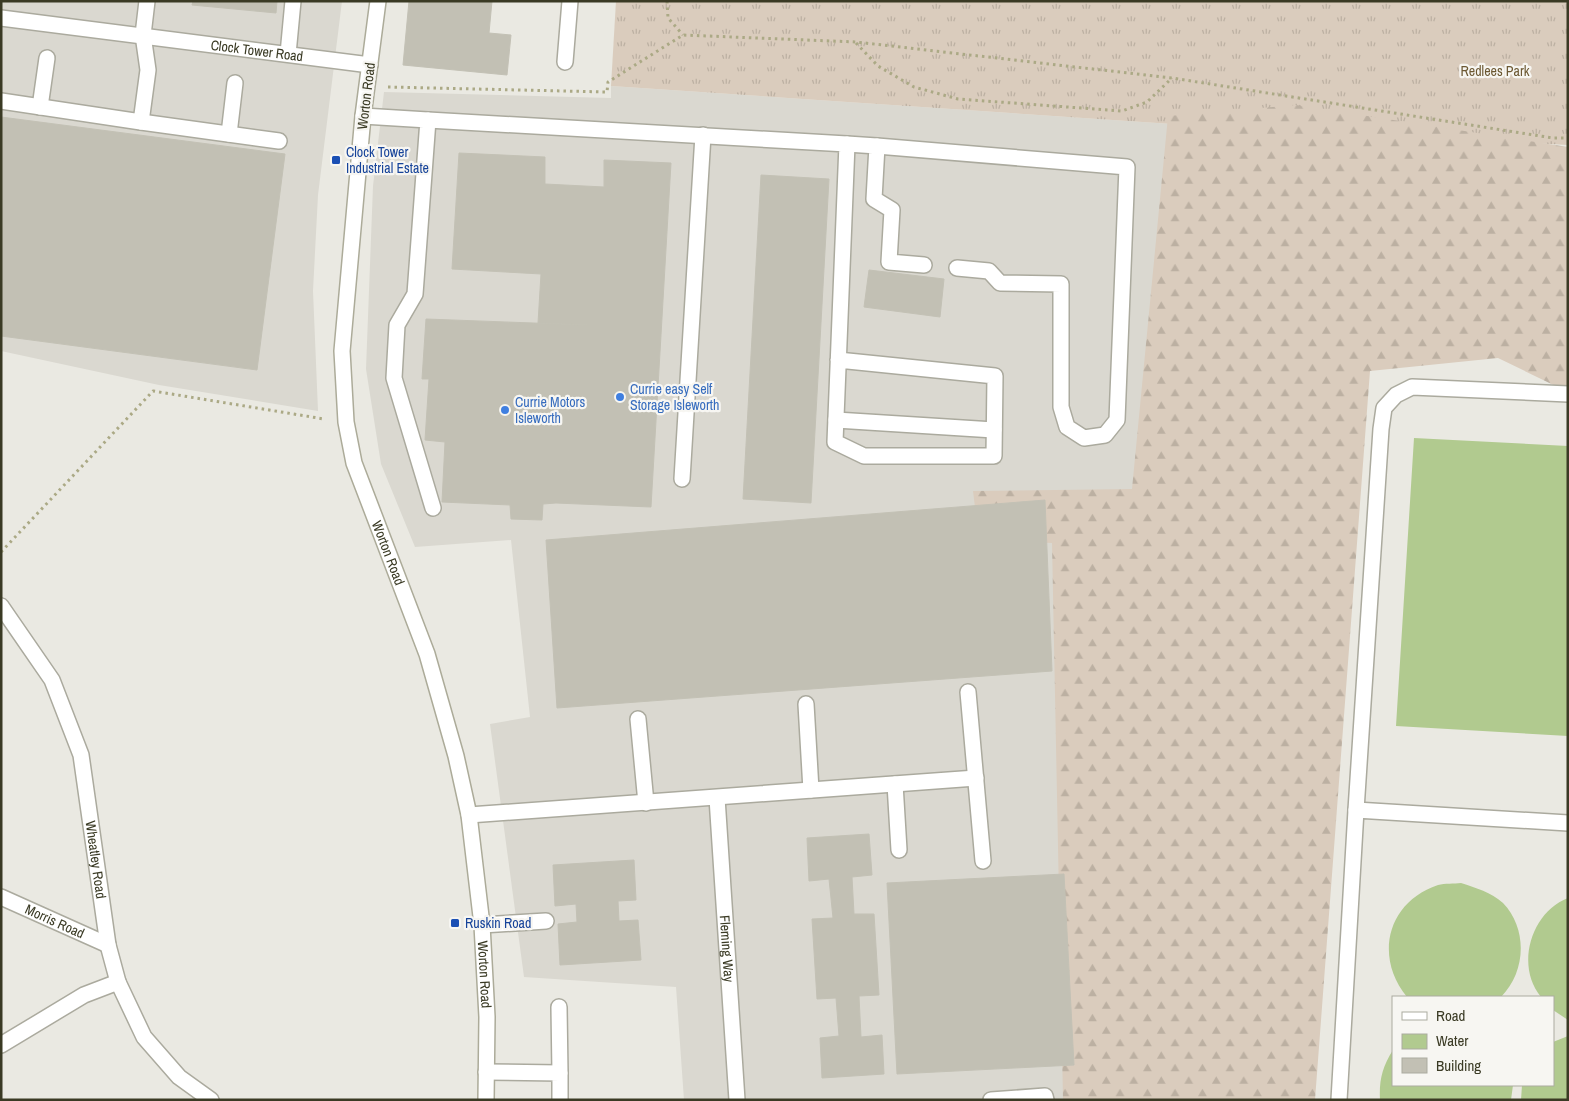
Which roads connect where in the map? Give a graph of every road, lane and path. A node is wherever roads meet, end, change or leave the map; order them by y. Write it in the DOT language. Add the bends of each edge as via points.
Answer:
graph roads {
  1 [pos="147,1"];
  2 [pos="294,1"];
  3 [pos="378,1"];
  4 [pos="570,1"];
  5 [pos="667,1"];
  6 [pos="1,18"];
  7 [pos="143,35"];
  8 [pos="683,35"];
  9 [pos="856,42"];
  10 [pos="288,54"];
  11 [pos="47,58"];
  12 [pos="565,62"];
  13 [pos="370,65"];
  14 [pos="1172,78"];
  15 [pos="236,83"];
  16 [pos="367,88"];
  17 [pos="1,101"];
  18 [pos="40,107"];
  19 [pos="363,116"];
  20 [pos="428,120"];
  21 [pos="141,122"];
  22 [pos="229,134"];
  23 [pos="703,135"];
  24 [pos="1568,138"];
  25 [pos="279,141"];
  26 [pos="847,144"];
  27 [pos="877,146"];
  28 [pos="924,265"];
  29 [pos="957,268"];
  30 [pos="838,360"];
  31 [pos="1568,394"];
  32 [pos="836,420"];
  33 [pos="346,422"];
  34 [pos="994,430"];
  35 [pos="682,479"];
  36 [pos="433,508"];
  37 [pos="1,552"];
  38 [pos="1,606"];
  39 [pos="968,692"];
  40 [pos="806,704"];
  41 [pos="638,719"];
  42 [pos="976,778"];
  43 [pos="896,784"];
  44 [pos="811,790"];
  45 [pos="717,798"];
  46 [pos="646,802"];
  47 [pos="1356,810"];
  48 [pos="469,815"];
  49 [pos="1568,823"];
  50 [pos="899,850"];
  51 [pos="983,861"];
  52 [pos="1,897"];
  53 [pos="546,921"];
  54 [pos="482,925"];
  55 [pos="108,945"];
  56 [pos="118,982"];
  57 [pos="559,1007"];
  58 [pos="1,1045"];
  59 [pos="486,1072"];
  60 [pos="560,1073"];
  61 [pos="211,1100"];
  62 [pos="486,1100"];
  63 [pos="560,1100"];
  64 [pos="737,1100"];
  65 [pos="991,1100"];
  66 [pos="1046,1100"];
  67 [pos="1339,1100"];
  1 -- 7 [label="street"];
  2 -- 10 [label="street"];
  3 -- 13 [label="street, Worton Road"];
  4 -- 12 [label="street"];
  5 -- 8 [label="path" via="668,18"];
  6 -- 7 [label="street, Clock Tower Road"];
  7 -- 10 [label="street, Clock Tower Road"];
  7 -- 21 [label="street" via="148,60"];
  8 -- 9 [label="path"];
  8 -- 16 [label="path" via="608,82 607,92"];
  9 -- 14 [label="path"];
  9 -- 14 [label="path" via="878,66 914,86 958,99 1122,111 1147,102"];
  10 -- 13 [label="street, Clock Tower Road"];
  11 -- 18 [label="street"];
  13 -- 16 [label="street, Worton Road"];
  14 -- 24 [label="path"];
  15 -- 22 [label="street"];
  16 -- 19 [label="street, Worton Road"];
  17 -- 18 [label="street"];
  18 -- 21 [label="street"];
  19 -- 20 [label="street"];
  19 -- 33 [label="street, Worton Road" via="342,351"];
  20 -- 23 [label="street"];
  20 -- 36 [label="street" via="415,294 397,325 394,378"];
  21 -- 22 [label="street"];
  22 -- 25 [label="street"];
  23 -- 26 [label="street"];
  23 -- 35 [label="street"];
  26 -- 27 [label="street"];
  26 -- 30 [label="street"];
  27 -- 28 [label="street" via="874,199 892,210 889,262"];
  27 -- 29 [label="street" via="1127,166 1117,420 1105,435 1084,438 1067,427 1061,407 1060,284 1000,283 989,271"];
  30 -- 32 [label="street"];
  30 -- 34 [label="street" via="995,376"];
  31 -- 47 [label="street" via="1412,387 1396,395 1384,408"];
  32 -- 34 [label="street"];
  32 -- 34 [label="street" via="835,442 864,456 994,456"];
  33 -- 37 [label="path" via="153,392"];
  33 -- 48 [label="street, Worton Road" via="354,463 427,654"];
  38 -- 55 [label="street, Wheatley Road" via="52,680 81,755"];
  39 -- 42 [label="street"];
  40 -- 44 [label="street"];
  41 -- 46 [label="street"];
  42 -- 43 [label="street"];
  42 -- 51 [label="street"];
  43 -- 44 [label="street"];
  43 -- 50 [label="street"];
  44 -- 45 [label="street"];
  45 -- 46 [label="street"];
  45 -- 64 [label="street, Fleming Way"];
  46 -- 48 [label="street"];
  47 -- 49 [label="street"];
  47 -- 67 [label="street"];
  48 -- 54 [label="street, Worton Road"];
  52 -- 55 [label="street, Morris Road"];
  53 -- 54 [label="street"];
  54 -- 59 [label="street, Worton Road"];
  55 -- 56 [label="street, Wheatley Road"];
  56 -- 58 [label="street" via="84,996"];
  56 -- 61 [label="street, Wheatley Road" via="144,1037 179,1077"];
  57 -- 60 [label="street"];
  59 -- 60 [label="street"];
  59 -- 62 [label="street, Worton Road"];
  60 -- 63 [label="street"];
  65 -- 66 [label="street" via="1045,1096"];
}
